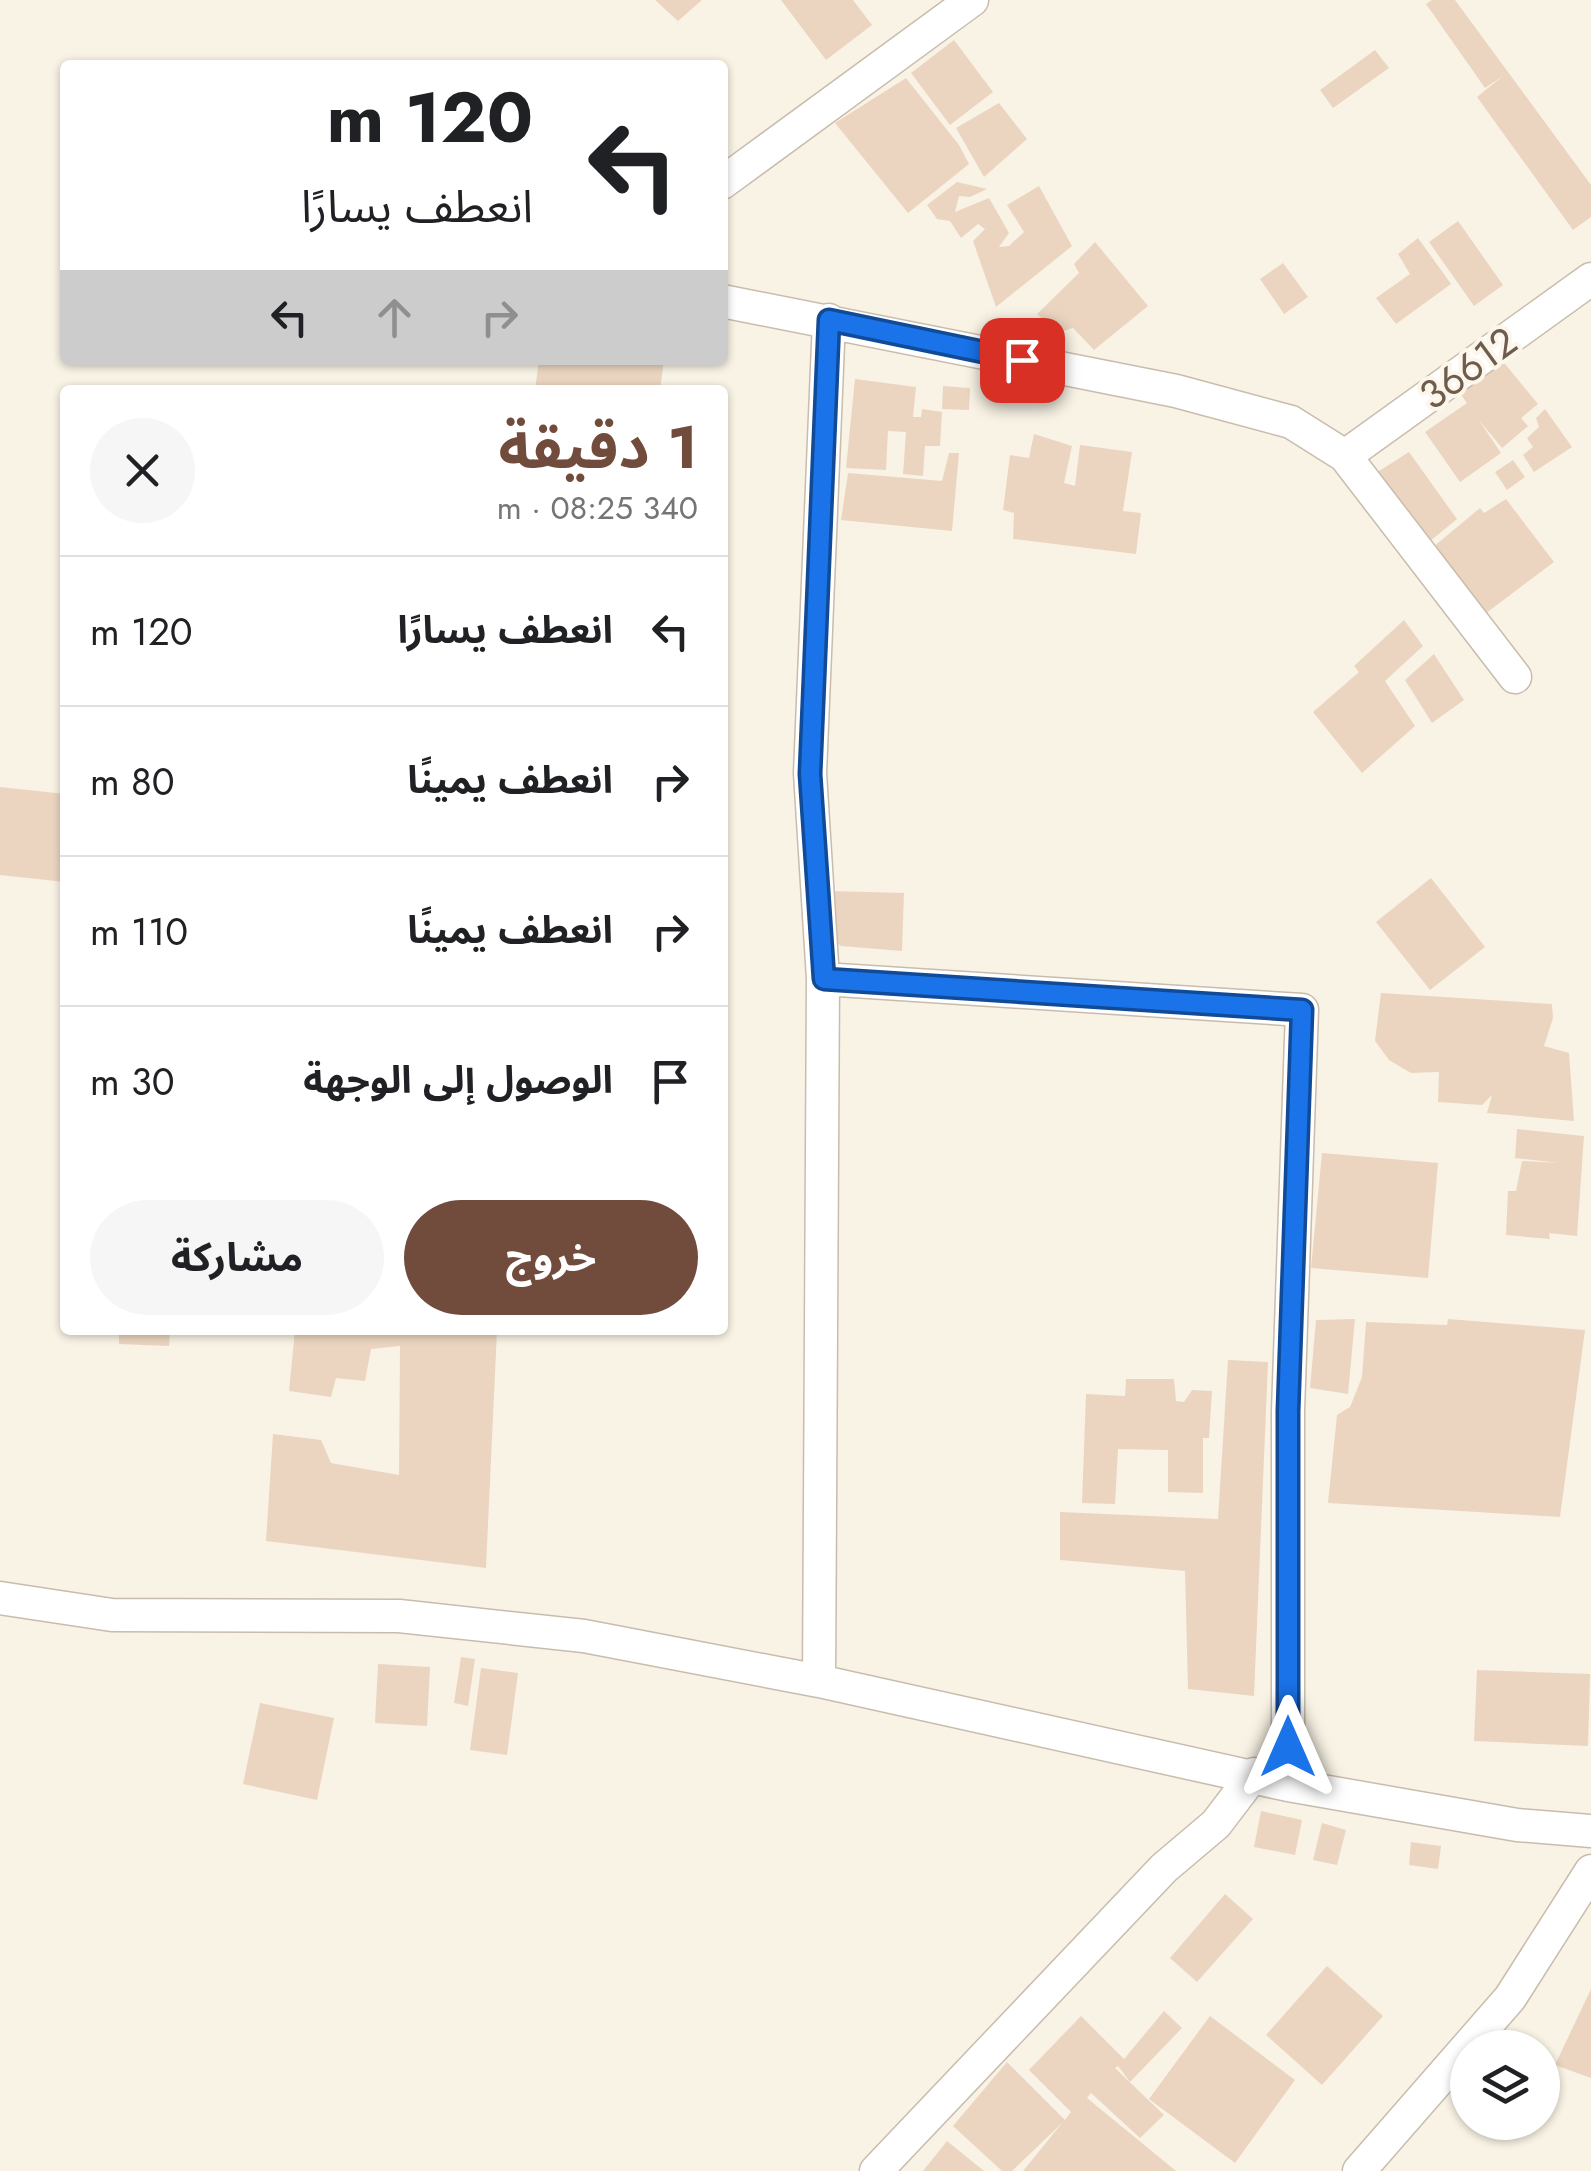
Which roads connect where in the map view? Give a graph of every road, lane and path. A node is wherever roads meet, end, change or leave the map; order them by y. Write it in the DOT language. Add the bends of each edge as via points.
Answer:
graph roads {
  1 [pos="972,0"];
  2 [pos="728,180"];
  3 [pos="1591,279"];
  4 [pos="728,302"];
  5 [pos="829,320"];
  6 [pos="1345,456"];
  7 [pos="1515,677"];
  8 [pos="824,979"];
  9 [pos="0,1598"];
  10 [pos="818,1681"];
  11 [pos="1254,1774"];
  12 [pos="1288,1785"];
  13 [pos="1591,1831"];
  14 [pos="1591,1872"];
  15 [pos="876,2171"];
  16 [pos="1360,2171"];
  1 -- 2 [label="street"];
  3 -- 6 [label="street, 36612"];
  4 -- 5 [label="street"];
  5 -- 6 [label="street" via="1291,422"];
  5 -- 8 [label="street" via="810,774"];
  6 -- 7 [label="street"];
  8 -- 10 [label="street"];
  8 -- 12 [label="street" via="1302,1010 1288,1411"];
  9 -- 10 [label="street" via="112,1615 400,1616 584,1636"];
  10 -- 11 [label="street"];
  11 -- 12 [label="street"];
  11 -- 15 [label="street" via="1216,1824 1164,1868"];
  12 -- 13 [label="street" via="1518,1825"];
  14 -- 16 [label="street" via="1510,1998"];
}
